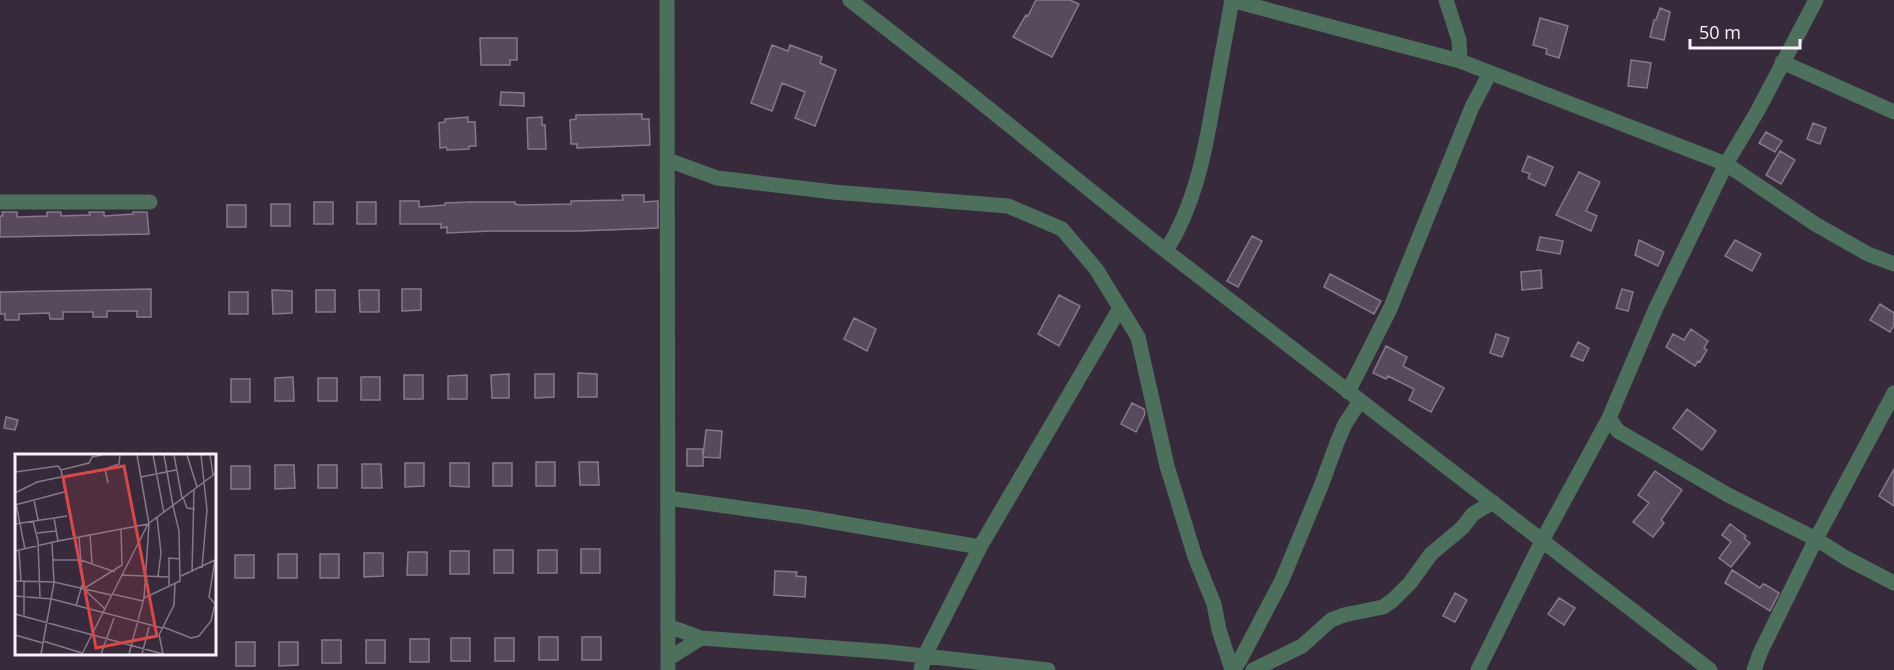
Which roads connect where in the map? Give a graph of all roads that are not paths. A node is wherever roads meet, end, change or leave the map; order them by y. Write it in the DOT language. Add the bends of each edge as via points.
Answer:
graph roads {
  1 [pos="667,0"];
  2 [pos="850,0"];
  3 [pos="1232,0"];
  4 [pos="1446,0"];
  5 [pos="1816,0"];
  6 [pos="1460,61"];
  7 [pos="1782,62"];
  8 [pos="1490,73"];
  9 [pos="1894,112"];
  10 [pos="668,160"];
  11 [pos="1726,164"];
  12 [pos="0,202"];
  13 [pos="150,202"];
  14 [pos="1166,251"];
  15 [pos="1894,264"];
  16 [pos="1120,308"];
  17 [pos="1894,393"];
  18 [pos="1354,397"];
  19 [pos="1890,412"];
  20 [pos="1609,418"];
  21 [pos="1618,431"];
  22 [pos="1600,434"];
  23 [pos="668,498"];
  24 [pos="1492,502"];
  25 [pos="1816,539"];
  26 [pos="1542,540"];
  27 [pos="980,547"];
  28 [pos="1894,584"];
  29 [pos="668,626"];
  30 [pos="700,638"];
  31 [pos="923,663"];
  32 [pos="668,665"];
  33 [pos="1229,666"];
  34 [pos="1048,670"];
  35 [pos="1253,670"];
  36 [pos="1478,670"];
  37 [pos="1710,670"];
  38 [pos="1754,670"];
  1 -- 10 [label="street"];
  2 -- 14 [label="street"];
  3 -- 6 [label="street"];
  3 -- 14 [label="street" via="1198,176 1179,230"];
  4 -- 6 [label="street" via="1459,40"];
  5 -- 7 [label="street"];
  6 -- 8 [label="street"];
  7 -- 9 [label="street"];
  7 -- 11 [label="street"];
  8 -- 11 [label="street"];
  8 -- 18 [label="street" via="1472,107"];
  10 -- 16 [label="street" via="717,178 1008,206 1062,229 1096,269"];
  10 -- 23 [label="street"];
  11 -- 15 [label="street" via="1815,224"];
  11 -- 20 [label="street" via="1656,308"];
  12 -- 13 [label="street"];
  14 -- 18 [label="street"];
  16 -- 27 [label="street"];
  16 -- 33 [label="street" via="1138,338 1167,465 1214,604"];
  17 -- 19 [label="street"];
  18 -- 24 [label="street"];
  18 -- 33 [label="street" via="1282,580 1240,660"];
  19 -- 25 [label="street"];
  20 -- 21 [label="street"];
  20 -- 22 [label="street"];
  21 -- 22 [label="street"];
  21 -- 25 [label="street" via="1728,495"];
  22 -- 26 [label="street"];
  23 -- 27 [label="street"];
  23 -- 29 [label="street"];
  24 -- 26 [label="street"];
  24 -- 35 [label="street" via="1473,514 1431,554 1393,600 1383,607 1331,620 1302,646"];
  25 -- 28 [label="street"];
  25 -- 38 [label="street"];
  26 -- 36 [label="street"];
  26 -- 37 [label="street"];
  27 -- 31 [label="street"];
  29 -- 30 [label="street"];
  29 -- 32 [label="street"];
  30 -- 31 [label="street" via="793,644"];
  30 -- 32 [label="street"];
  31 -- 34 [label="street"];
}
